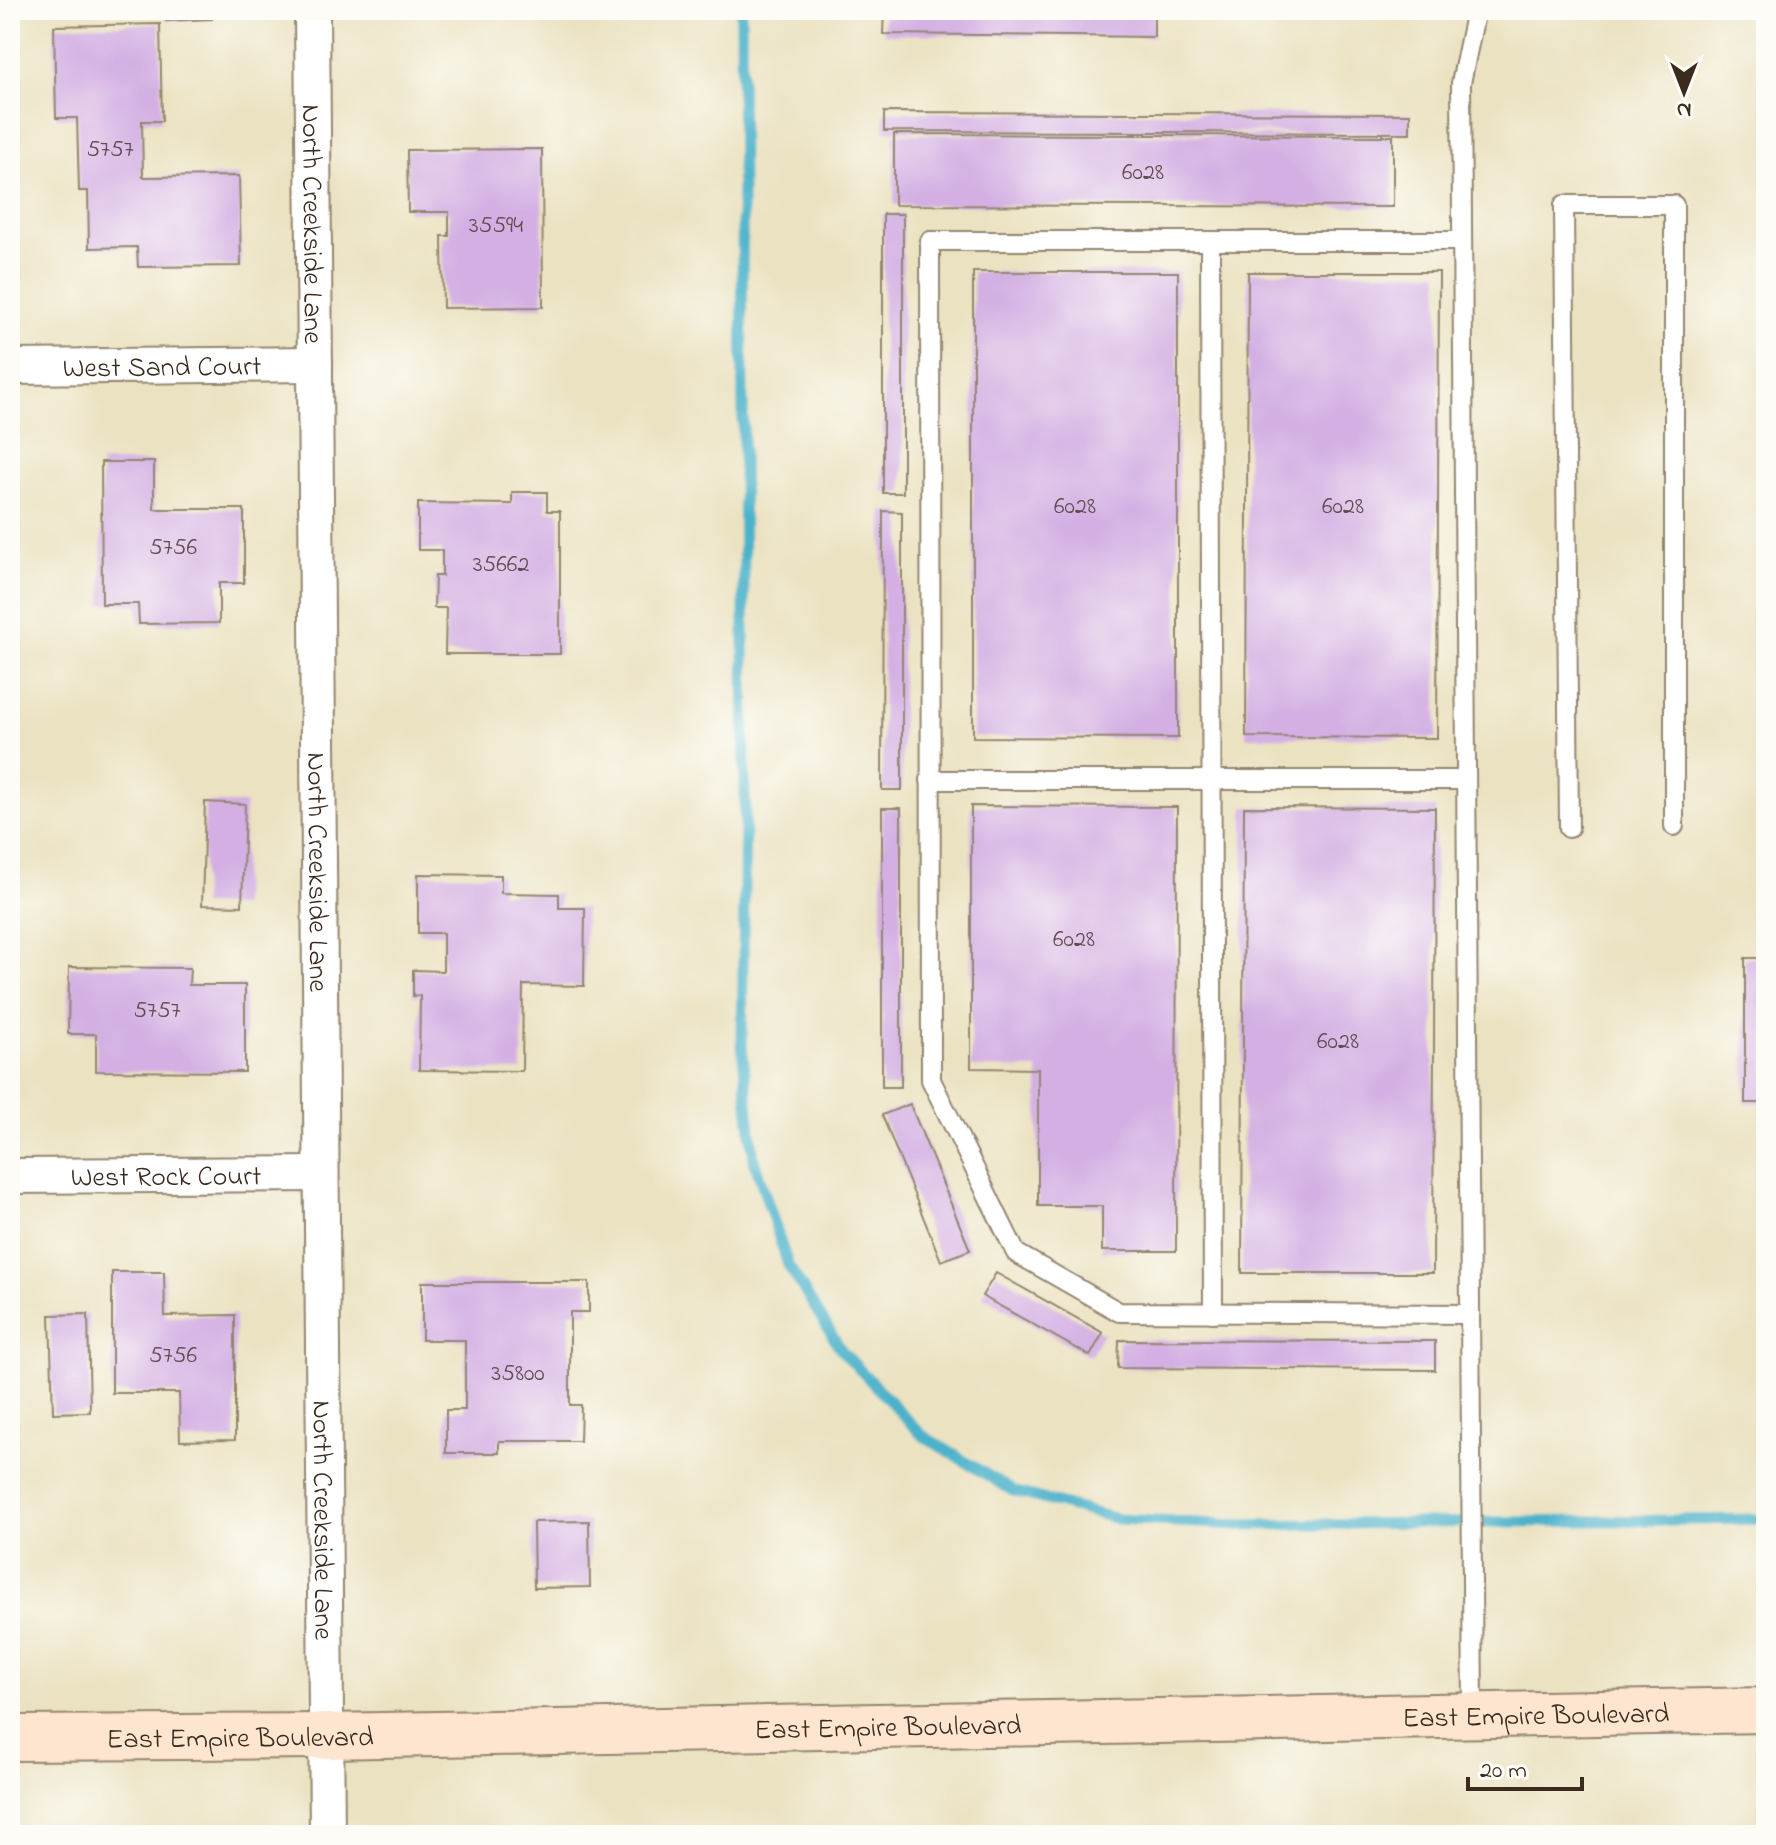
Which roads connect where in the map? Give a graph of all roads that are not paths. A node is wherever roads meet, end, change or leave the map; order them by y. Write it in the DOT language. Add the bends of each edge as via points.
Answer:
graph roads {
  1 [pos="312,10"];
  2 [pos="1476,10"];
  3 [pos="1210,241"];
  4 [pos="1462,241"];
  5 [pos="315,364"];
  6 [pos="10,367"];
  7 [pos="930,780"];
  8 [pos="1212,780"];
  9 [pos="1466,780"];
  10 [pos="1674,826"];
  11 [pos="1569,828"];
  12 [pos="321,1174"];
  13 [pos="10,1176"];
  14 [pos="1213,1313"];
  15 [pos="1470,1314"];
  16 [pos="1766,1710"];
  17 [pos="1473,1715"];
  18 [pos="327,1736"];
  19 [pos="10,1738"];
  20 [pos="327,1835"];
  1 -- 5 [label="street, North Creekside Lane"];
  2 -- 4 [label="lane" via="1461,83"];
  3 -- 4 [label="lane"];
  3 -- 7 [label="lane" via="930,241"];
  3 -- 8 [label="lane"];
  4 -- 9 [label="lane"];
  5 -- 6 [label="street, West Sand Court"];
  5 -- 12 [label="street, North Creekside Lane"];
  7 -- 8 [label="lane"];
  7 -- 14 [label="lane" via="931,1080 1016,1253 1119,1312"];
  8 -- 9 [label="lane"];
  8 -- 14 [label="lane"];
  9 -- 15 [label="lane"];
  10 -- 11 [label="lane" via="1674,205 1564,205"];
  12 -- 13 [label="street, West Rock Court"];
  12 -- 18 [label="street, North Creekside Lane"];
  14 -- 15 [label="lane"];
  15 -- 17 [label="lane"];
  16 -- 17 [label="street, East Empire Boulevard"];
  17 -- 18 [label="street, East Empire Boulevard"];
  18 -- 19 [label="street, East Empire Boulevard"];
  18 -- 20 [label="street, North Creekside Lane"];
}
